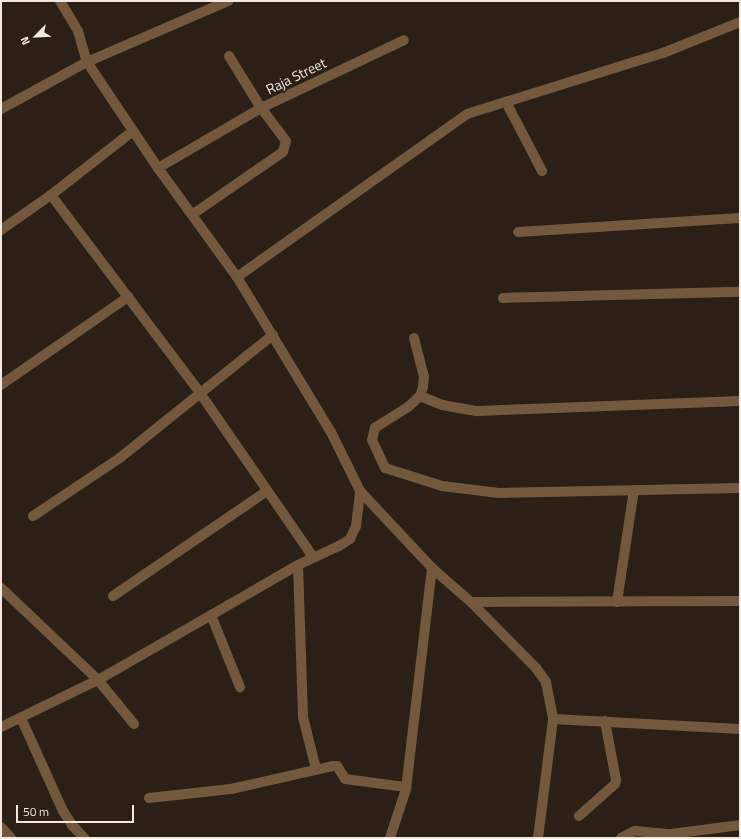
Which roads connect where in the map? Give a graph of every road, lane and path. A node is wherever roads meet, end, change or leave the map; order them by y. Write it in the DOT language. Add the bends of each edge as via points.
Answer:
graph roads {
  1 [pos="60,1"];
  2 [pos="228,1"];
  3 [pos="740,22"];
  4 [pos="404,40"];
  5 [pos="228,56"];
  6 [pos="87,62"];
  7 [pos="506,102"];
  8 [pos="261,108"];
  9 [pos="1,109"];
  10 [pos="133,131"];
  11 [pos="158,168"];
  12 [pos="542,171"];
  13 [pos="51,195"];
  14 [pos="192,214"];
  15 [pos="740,218"];
  16 [pos="1,230"];
  17 [pos="518,232"];
  18 [pos="237,277"];
  19 [pos="740,292"];
  20 [pos="128,297"];
  21 [pos="503,298"];
  22 [pos="273,334"];
  23 [pos="414,338"];
  24 [pos="1,385"];
  25 [pos="200,393"];
  26 [pos="420,396"];
  27 [pos="740,401"];
  28 [pos="740,488"];
  29 [pos="634,490"];
  30 [pos="267,491"];
  31 [pos="360,491"];
  32 [pos="33,516"];
  33 [pos="313,557"];
  34 [pos="298,565"];
  35 [pos="432,568"];
  36 [pos="1,588"];
  37 [pos="113,596"];
  38 [pos="740,601"];
  39 [pos="471,602"];
  40 [pos="617,602"];
  41 [pos="211,615"];
  42 [pos="98,680"];
  43 [pos="240,687"];
  44 [pos="21,718"];
  45 [pos="553,719"];
  46 [pos="604,721"];
  47 [pos="134,724"];
  48 [pos="1,727"];
  49 [pos="740,728"];
  50 [pos="316,769"];
  51 [pos="406,787"];
  52 [pos="149,798"];
  53 [pos="579,816"];
  54 [pos="740,825"];
  55 [pos="670,836"];
  56 [pos="84,838"];
  57 [pos="390,838"];
  58 [pos="538,838"];
  59 [pos="621,838"];
  1 -- 6 [label="street" via="78,30"];
  2 -- 6 [label="street"];
  3 -- 7 [label="street" via="663,53"];
  4 -- 8 [label="street, Raja Street"];
  5 -- 8 [label="street"];
  6 -- 9 [label="street"];
  6 -- 10 [label="street"];
  7 -- 12 [label="street"];
  7 -- 18 [label="street" via="467,114"];
  8 -- 11 [label="street"];
  8 -- 14 [label="street, Raja Street" via="286,142 283,152"];
  10 -- 11 [label="street"];
  10 -- 13 [label="street"];
  11 -- 14 [label="street"];
  13 -- 16 [label="street"];
  13 -- 20 [label="street"];
  14 -- 18 [label="street"];
  15 -- 17 [label="street"];
  18 -- 22 [label="street"];
  19 -- 21 [label="street"];
  20 -- 24 [label="street"];
  20 -- 25 [label="street"];
  22 -- 25 [label="street"];
  22 -- 31 [label="street" via="330,432"];
  23 -- 26 [label="street" via="424,377"];
  25 -- 30 [label="street"];
  25 -- 32 [label="street" via="121,457"];
  26 -- 27 [label="street" via="442,405 477,411"];
  26 -- 29 [label="street" via="399,414 375,428 372,440 385,468 442,486 499,494"];
  28 -- 29 [label="street"];
  29 -- 40 [label="street"];
  30 -- 33 [label="street"];
  30 -- 37 [label="street"];
  31 -- 33 [label="street" via="356,526 350,539"];
  31 -- 35 [label="street"];
  33 -- 34 [label="street"];
  34 -- 41 [label="street"];
  34 -- 50 [label="street" via="302,717"];
  35 -- 39 [label="street"];
  35 -- 51 [label="street"];
  36 -- 42 [label="street"];
  38 -- 40 [label="street"];
  39 -- 40 [label="street"];
  39 -- 45 [label="street" via="546,682"];
  41 -- 42 [label="street"];
  41 -- 43 [label="street"];
  42 -- 44 [label="street"];
  42 -- 47 [label="street"];
  44 -- 48 [label="street"];
  44 -- 56 [label="street" via="63,811"];
  45 -- 46 [label="street"];
  45 -- 58 [label="street"];
  46 -- 49 [label="street"];
  46 -- 53 [label="street" via="615,784"];
  50 -- 51 [label="street" via="337,766 345,779"];
  50 -- 52 [label="street" via="231,789"];
  51 -- 57 [label="street"];
  54 -- 55 [label="street"];
  55 -- 59 [label="street" via="635,831"];
}
